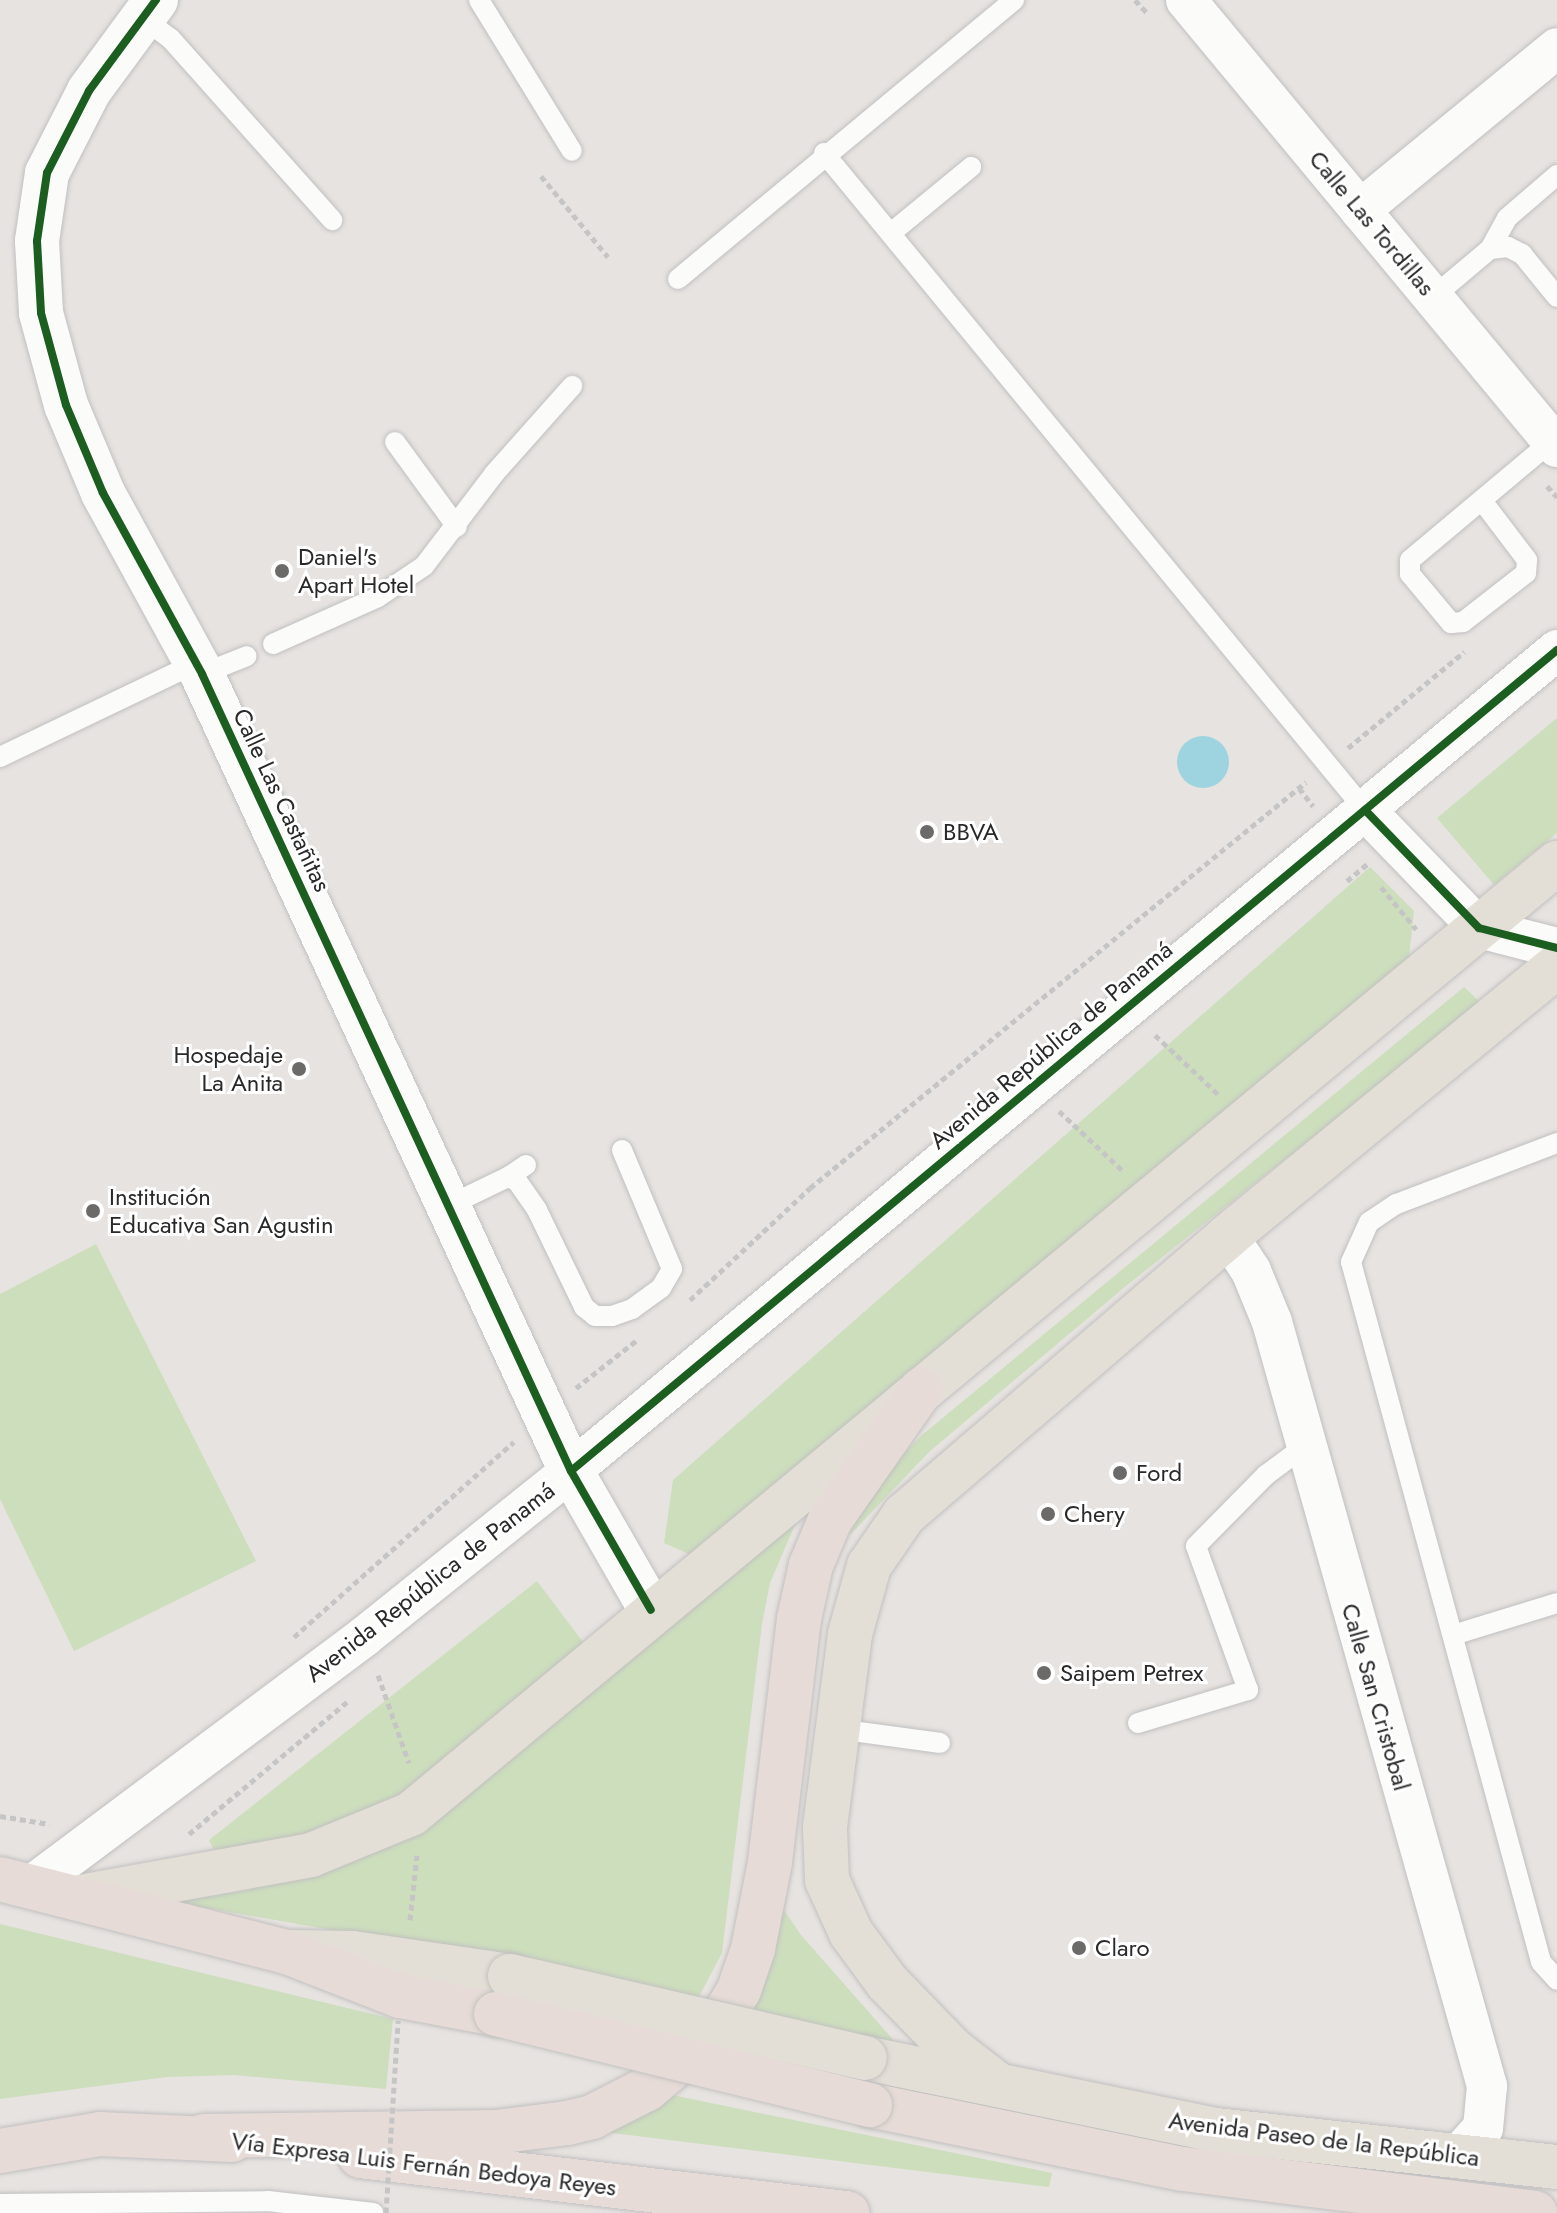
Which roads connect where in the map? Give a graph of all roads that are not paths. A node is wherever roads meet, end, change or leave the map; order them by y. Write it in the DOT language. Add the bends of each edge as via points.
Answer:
graph roads {
  1 [pos="479,0"];
  2 [pos="1014,0"];
  3 [pos="1186,0"];
  4 [pos="150,9"];
  5 [pos="1557,48"];
  6 [pos="572,151"];
  7 [pos="824,153"];
  8 [pos="971,167"];
  9 [pos="1557,175"];
  10 [pos="1360,210"];
  11 [pos="332,220"];
  12 [pos="891,233"];
  13 [pos="1490,249"];
  14 [pos="678,279"];
  15 [pos="1433,297"];
  16 [pos="1557,297"];
  17 [pos="572,386"];
  18 [pos="395,442"];
  19 [pos="1554,444"];
  20 [pos="1483,502"];
  21 [pos="457,527"];
  22 [pos="273,644"];
  23 [pos="1557,650"];
  24 [pos="247,656"];
  25 [pos="199,669"];
  26 [pos="0,757"];
  27 [pos="1365,810"];
  28 [pos="1557,863"];
  29 [pos="1479,928"];
  30 [pos="1557,948"];
  31 [pos="1557,966"];
  32 [pos="1557,1143"];
  33 [pos="622,1150"];
  34 [pos="526,1165"];
  35 [pos="508,1177"];
  36 [pos="448,1206"];
  37 [pos="1228,1236"];
  38 [pos="921,1390"];
  39 [pos="1305,1446"];
  40 [pos="571,1471"];
  41 [pos="1557,1603"];
  42 [pos="651,1610"];
  43 [pos="1453,1635"];
  44 [pos="1138,1723"];
  45 [pos="837,1729"];
  46 [pos="940,1743"];
  47 [pos="15,1882"];
  48 [pos="75,1898"];
  49 [pos="1557,1980"];
  50 [pos="503,1995"];
  51 [pos="998,2085"];
  52 [pos="204,2136"];
  53 [pos="0,2151"];
  54 [pos="1457,2157"];
  55 [pos="1557,2167"];
  56 [pos="0,2204"];
  57 [pos="373,2213"];
  58 [pos="848,2213"];
  59 [pos="1535,2213"];
  1 -- 6 [label="lane"];
  2 -- 7 [label="lane"];
  3 -- 10 [label="street, Calle Las Tordillas"];
  4 -- 11 [label="lane"];
  4 -- 25 [label="street, Calle Las Castañitas" via="89,91 47,173 37,241 41,313 66,405 103,493"];
  5 -- 10 [label="street"];
  7 -- 12 [label="lane"];
  7 -- 14 [label="lane"];
  8 -- 12 [label="lane"];
  9 -- 13 [label="lane" via="1507,218"];
  10 -- 15 [label="street, Calle Las Tordillas"];
  12 -- 27 [label="lane"];
  13 -- 15 [label="lane"];
  13 -- 16 [label="lane" via="1508,247 1522,254"];
  15 -- 19 [label="street, Calle Las Tordillas"];
  17 -- 21 [label="lane" via="494,474"];
  18 -- 21 [label="lane"];
  19 -- 20 [label="lane"];
  20 -- 20 [label="lane" via="1410,560 1410,574 1451,623 1463,622 1526,573 1527,560"];
  21 -- 22 [label="lane" via="424,566 378,597"];
  23 -- 27 [label="street, Avenida República de Panamá"];
  24 -- 25 [label="lane"];
  25 -- 26 [label="lane"];
  25 -- 36 [label="street, Calle Las Castañitas"];
  27 -- 29 [label="street"];
  27 -- 40 [label="street, Avenida República de Panamá"];
  28 -- 29 [label="main road"];
  29 -- 30 [label="street"];
  29 -- 38 [label="main road"];
  31 -- 37 [label="main road"];
  32 -- 43 [label="lane" via="1396,1204 1369,1222 1351,1262"];
  33 -- 35 [label="lane" via="672,1269 661,1288 612,1316 595,1316 584,1307 537,1210 517,1181"];
  34 -- 35 [label="lane"];
  35 -- 36 [label="lane"];
  36 -- 40 [label="street, Calle Las Castañitas"];
  37 -- 39 [label="street, Calle San Cristobal" via="1251,1271 1272,1322"];
  37 -- 45 [label="main road" via="889,1534 857,1599"];
  38 -- 42 [label="main road"];
  38 -- 52 [label="highway" via="830,1520 811,1565 753,1949 739,1990 714,2032 647,2089 592,2117 567,2123 496,2132"];
  39 -- 44 [label="lane" via="1266,1475 1196,1546 1248,1690"];
  39 -- 54 [label="street, Calle San Cristobal" via="1487,2086 1483,2128"];
  40 -- 42 [label="street, Calle Las Castañitas"];
  40 -- 47 [label="street, Avenida República de Panamá" via="365,1636"];
  41 -- 43 [label="lane"];
  42 -- 48 [label="main road" via="411,1814 311,1855"];
  43 -- 49 [label="lane" via="1541,1962"];
  45 -- 46 [label="lane"];
  45 -- 51 [label="main road" via="824,1858 836,1906 918,2018"];
  47 -- 48 [label="highway"];
  48 -- 50 [label="highway" via="287,1952 400,1996"];
  50 -- 51 [label="main road, Avenida Paseo de la República, bridge"];
  50 -- 59 [label="highway, bridge" via="870,2105 1183,2169"];
  51 -- 54 [label="main road, Avenida Paseo de la República" via="1216,2130"];
  52 -- 53 [label="highway, Vía Expresa Luis Fernán Bedoya Reyes" via="100,2134"];
  52 -- 58 [label="highway, Vía Expresa Luis Fernán Bedoya Reyes"];
  54 -- 55 [label="main road, Avenida Paseo de la República"];
  56 -- 57 [label="lane" via="268,2201"];
}
